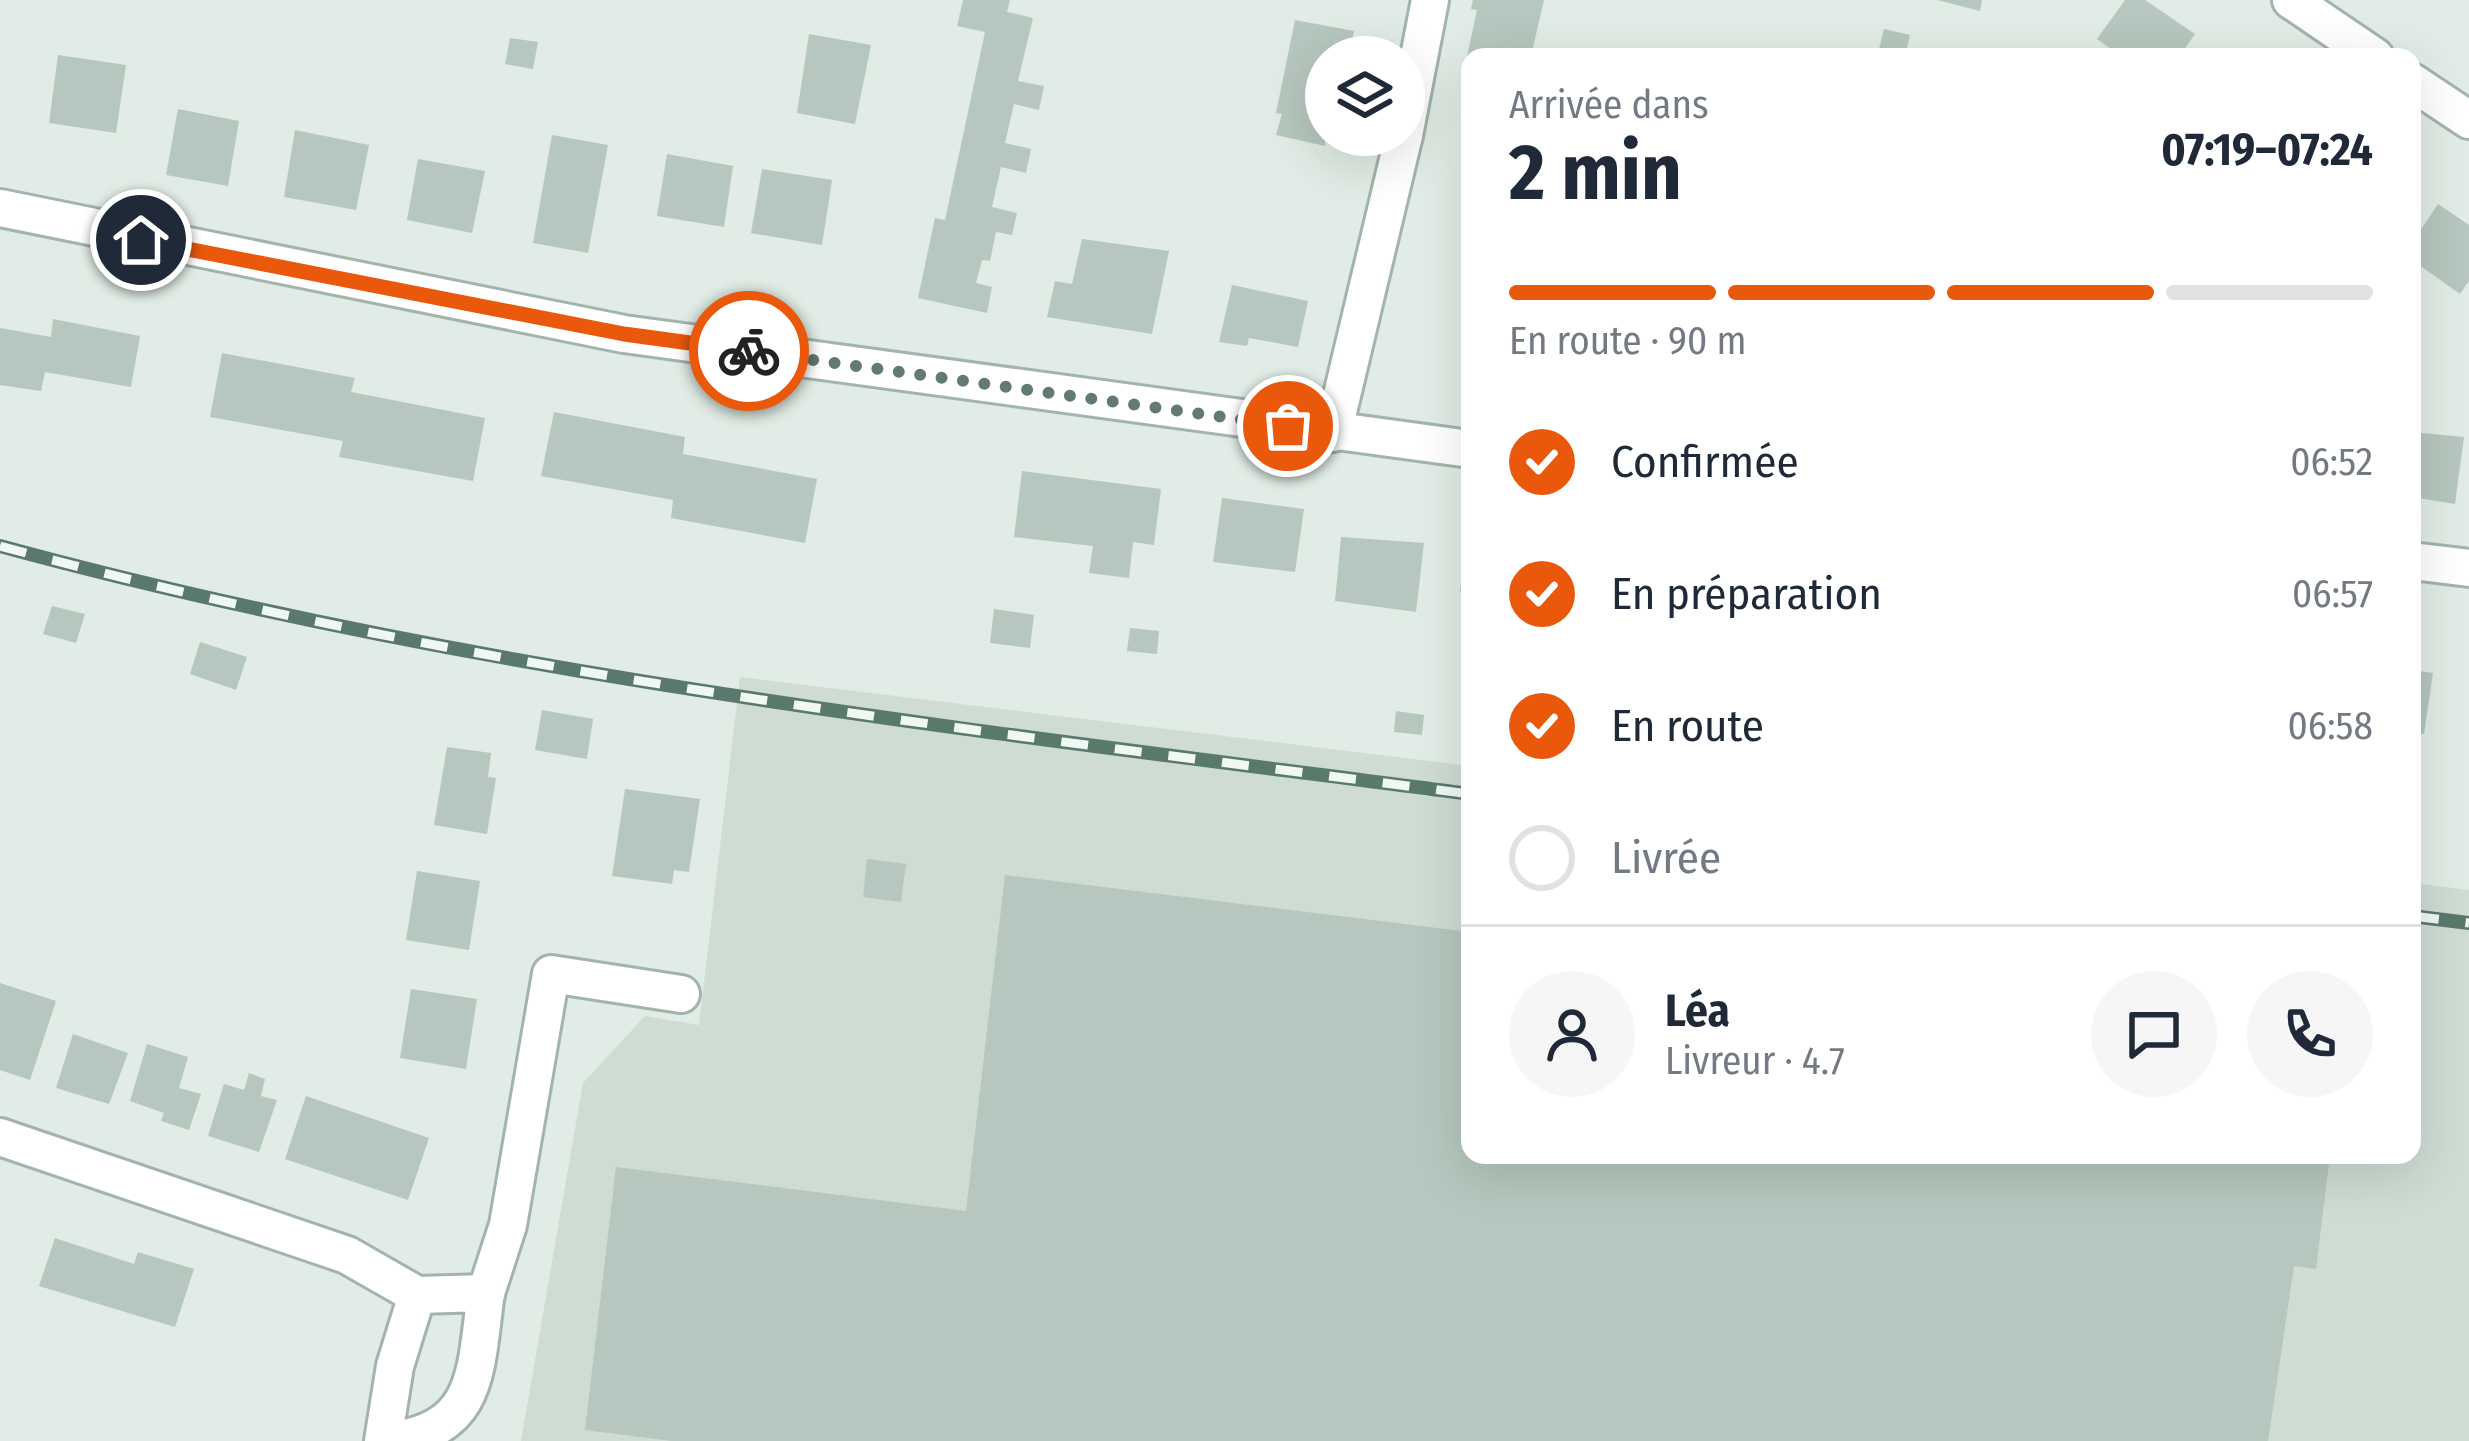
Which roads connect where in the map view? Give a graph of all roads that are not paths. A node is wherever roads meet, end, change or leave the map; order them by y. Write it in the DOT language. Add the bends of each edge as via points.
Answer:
graph roads {
  1 [pos="1430,0"];
  2 [pos="2290,0"];
  3 [pos="1423,36"];
  4 [pos="2362,48"];
  5 [pos="2421,88"];
  6 [pos="2469,120"];
  7 [pos="1399,156"];
  8 [pos="0,208"];
  9 [pos="1333,433"];
  10 [pos="1461,448"];
  11 [pos="2421,562"];
  12 [pos="2469,568"];
  13 [pos="680,994"];
  14 [pos="0,1137"];
  15 [pos="486,1293"];
  16 [pos="417,1295"];
  17 [pos="386,1441"];
  1 -- 3 [label="street"];
  2 -- 4 [label="street"];
  5 -- 6 [label="street"];
  7 -- 9 [label="street"];
  8 -- 9 [label="street" via="624,334"];
  9 -- 10 [label="street"];
  11 -- 12 [label="street"];
  13 -- 15 [label="street" via="551,974 508,1225"];
  14 -- 16 [label="street" via="347,1255"];
  15 -- 16 [label="street"];
  15 -- 17 [label="street" via="473,1381 456,1418 421,1437"];
  16 -- 17 [label="street" via="395,1366"];
}
